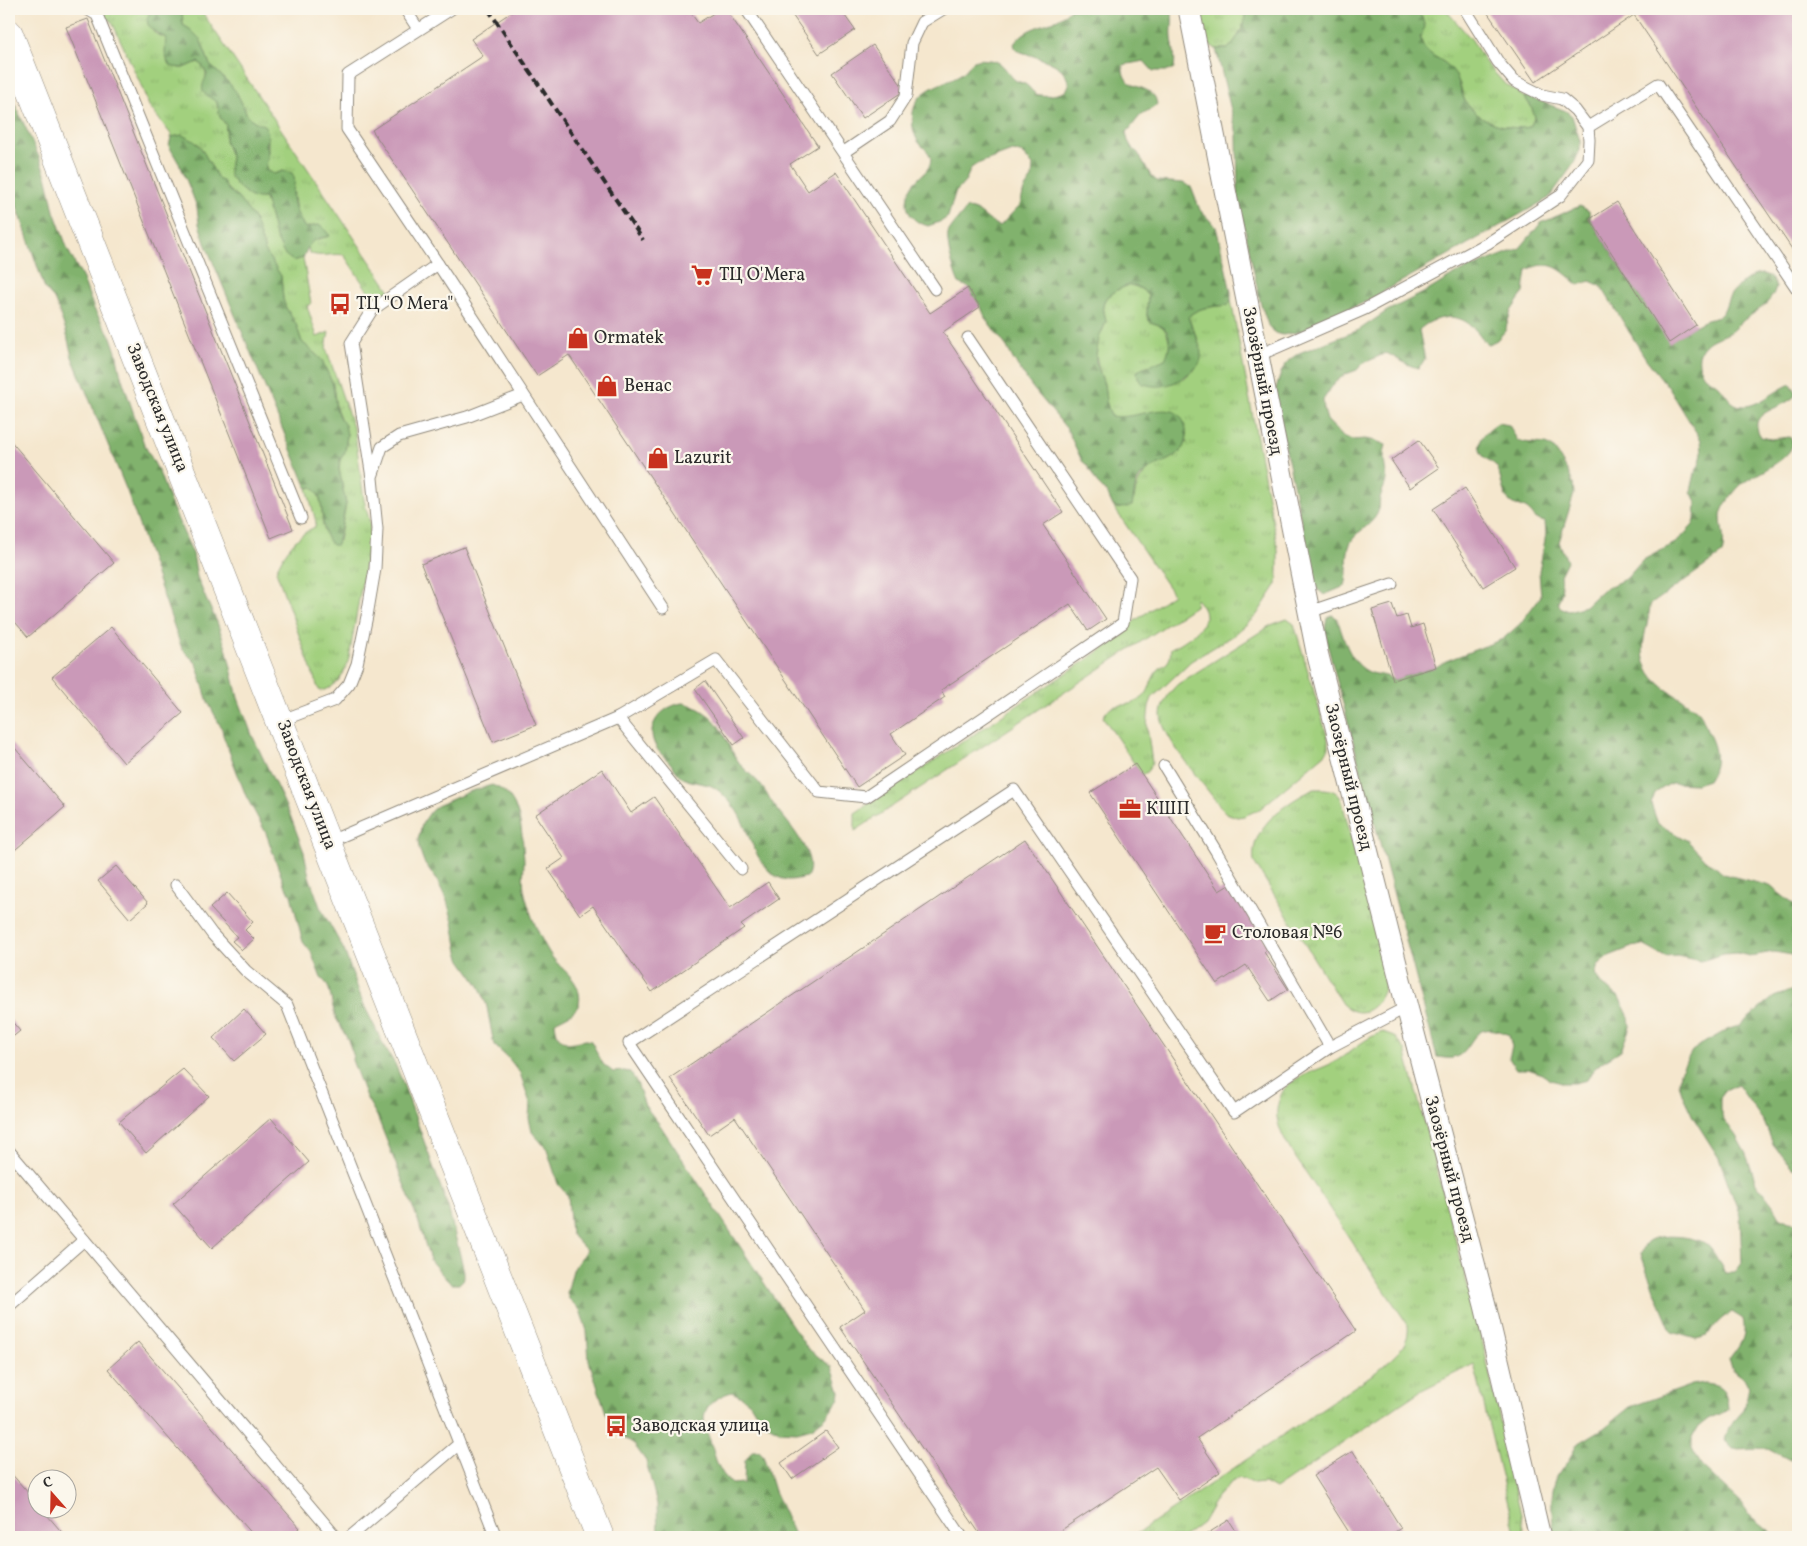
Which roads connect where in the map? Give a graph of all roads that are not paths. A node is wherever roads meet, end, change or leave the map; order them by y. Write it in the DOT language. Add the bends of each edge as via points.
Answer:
graph roads {
  1 [pos="88,9"];
  2 [pos="405,9"];
  3 [pos="450,9"];
  4 [pos="746,9"];
  5 [pos="943,9"];
  6 [pos="1189,9"];
  7 [pos="1464,9"];
  8 [pos="418,29"];
  9 [pos="9,34"];
  10 [pos="1588,127"];
  11 [pos="844,152"];
  12 [pos="438,264"];
  13 [pos="935,289"];
  14 [pos="1798,290"];
  15 [pos="968,338"];
  16 [pos="1257,356"];
  17 [pos="523,395"];
  18 [pos="372,478"];
  19 [pos="301,518"];
  20 [pos="1392,584"];
  21 [pos="663,608"];
  22 [pos="1309,612"];
  23 [pos="618,718"];
  24 [pos="280,721"];
  25 [pos="1164,766"];
  26 [pos="328,842"];
  27 [pos="741,869"];
  28 [pos="176,885"];
  29 [pos="1407,1007"];
  30 [pos="1330,1047"];
  31 [pos="9,1151"];
  32 [pos="84,1240"];
  33 [pos="9,1306"];
  34 [pos="460,1444"];
  35 [pos="336,1537"];
  36 [pos="350,1537"];
  37 [pos="496,1537"];
  38 [pos="600,1537"];
  39 [pos="962,1537"];
  40 [pos="1540,1537"];
  1 -- 19 [label="lane" via="97,15"];
  2 -- 8 [label="lane"];
  3 -- 8 [label="lane"];
  4 -- 11 [label="lane"];
  5 -- 11 [label="lane" via="922,22 912,43 906,96 890,121"];
  6 -- 16 [label="street, Заозёрный проезд"];
  7 -- 10 [label="lane" via="1514,81 1542,95 1562,99"];
  8 -- 12 [label="lane" via="348,76 347,130"];
  9 -- 24 [label="street, Заводская улица"];
  10 -- 14 [label="lane" via="1658,84"];
  10 -- 16 [label="lane" via="1588,160 1560,196 1488,242 1365,310"];
  11 -- 13 [label="lane"];
  12 -- 17 [label="lane"];
  12 -- 18 [label="lane" via="372,310 351,343"];
  15 -- 23 [label="lane" via="1130,578 1124,623 866,797 819,792 716,660"];
  16 -- 22 [label="street, Заозёрный проезд"];
  17 -- 18 [label="lane" via="467,417 399,436 382,447"];
  17 -- 21 [label="lane"];
  18 -- 24 [label="lane" via="377,529 375,569 357,664 348,684 335,700"];
  20 -- 22 [label="lane"];
  22 -- 29 [label="street, Заозёрный проезд"];
  23 -- 26 [label="lane"];
  23 -- 27 [label="lane"];
  24 -- 26 [label="street, Заводская улица"];
  25 -- 30 [label="lane"];
  26 -- 38 [label="street, Заводская улица"];
  28 -- 34 [label="lane" via="239,964 287,1005"];
  29 -- 30 [label="lane"];
  29 -- 40 [label="street, Заозёрный проезд" via="1485,1304"];
  30 -- 39 [label="lane" via="1234,1112 1014,790 629,1043"];
  31 -- 32 [label="lane"];
  32 -- 33 [label="lane"];
  32 -- 35 [label="lane"];
  34 -- 36 [label="lane"];
  34 -- 37 [label="lane"];
}
